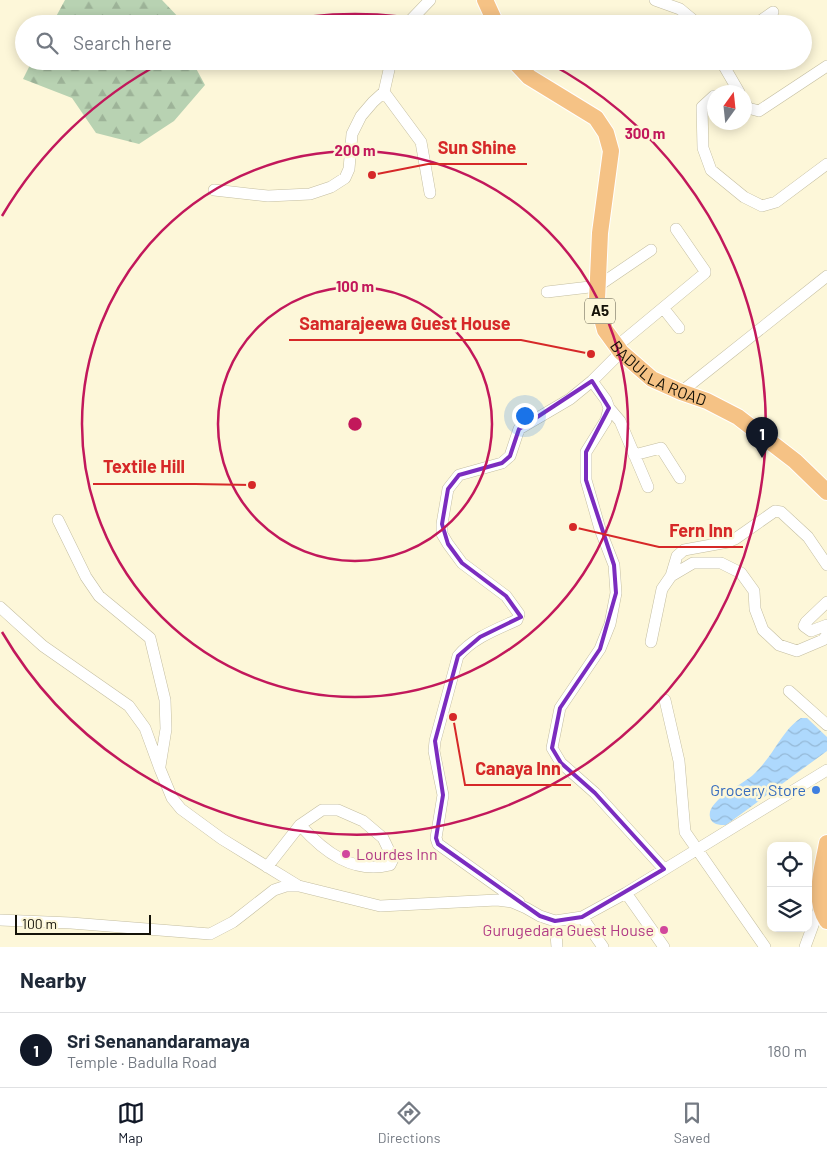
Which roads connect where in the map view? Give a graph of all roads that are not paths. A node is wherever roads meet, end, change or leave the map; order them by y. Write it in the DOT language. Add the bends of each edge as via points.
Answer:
graph roads {
  1 [pos="430,0"];
  2 [pos="484,0"];
  3 [pos="655,0"];
  4 [pos="773,12"];
  5 [pos="416,15"];
  6 [pos="492,15"];
  7 [pos="687,15"];
  8 [pos="769,15"];
  9 [pos="827,66"];
  10 [pos="390,70"];
  11 [pos="523,70"];
  12 [pos="726,70"];
  13 [pos="734,85"];
  14 [pos="384,92"];
  15 [pos="707,102"];
  16 [pos="752,109"];
  17 [pos="827,164"];
  18 [pos="214,190"];
  19 [pos="430,193"];
  20 [pos="676,229"];
  21 [pos="651,250"];
  22 [pos="827,276"];
  23 [pos="598,286"];
  24 [pos="547,292"];
  25 [pos="664,308"];
  26 [pos="679,328"];
  27 [pos="619,349"];
  28 [pos="592,381"];
  29 [pos="681,392"];
  30 [pos="609,408"];
  31 [pos="634,455"];
  32 [pos="680,478"];
  33 [pos="648,486"];
  34 [pos="827,492"];
  35 [pos="58,520"];
  36 [pos="827,565"];
  37 [pos="671,576"];
  38 [pos="827,602"];
  39 [pos="0,607"];
  40 [pos="827,626"];
  41 [pos="827,635"];
  42 [pos="651,642"];
  43 [pos="789,691"];
  44 [pos="665,700"];
  45 [pos="827,724"];
  46 [pos="160,769"];
  47 [pos="827,770"];
  48 [pos="300,825"];
  49 [pos="827,843"];
  50 [pos="697,850"];
  51 [pos="267,867"];
  52 [pos="664,869"];
  53 [pos="300,886"];
  54 [pos="626,893"];
  55 [pos="526,908"];
  56 [pos="824,913"];
  57 [pos="582,916"];
  58 [pos="0,920"];
  59 [pos="555,920"];
  60 [pos="557,947"];
  61 [pos="603,947"];
  62 [pos="664,947"];
  63 [pos="765,947"];
  64 [pos="804,947"];
  1 -- 5 [label="street"];
  2 -- 6 [label="highway"];
  3 -- 7 [label="street"];
  4 -- 8 [label="street"];
  9 -- 16 [label="street" via="760,111"];
  10 -- 14 [label="street"];
  11 -- 23 [label="highway, BADULLA ROAD / A5" via="596,118 606,133 611,151 600,233"];
  12 -- 13 [label="street"];
  14 -- 18 [label="street" via="361,116 352,134 349,169 345,178 331,187 310,194 268,196"];
  14 -- 19 [label="street" via="421,142"];
  15 -- 17 [label="street" via="702,106 703,148 711,170 744,197 762,206 776,202"];
  20 -- 25 [label="street" via="705,274"];
  21 -- 23 [label="street"];
  22 -- 29 [label="street"];
  23 -- 24 [label="street"];
  23 -- 27 [label="highway, BADULLA ROAD / A5" via="597,300 605,330"];
  25 -- 26 [label="street"];
  25 -- 27 [label="street"];
  27 -- 28 [label="street"];
  27 -- 29 [label="highway, BADULLA ROAD / A5" via="652,379"];
  28 -- 30 [label="street"];
  28 -- 55 [label="street" via="570,399 519,430 510,456 502,463 459,475 448,489 442,524 442,534 462,563 506,596 519,614 516,620 466,646 458,656 435,741 443,795 436,838 438,844"];
  29 -- 34 [label="highway, BADULLA ROAD / A5" via="738,417 796,461"];
  30 -- 31 [label="street" via="620,421"];
  30 -- 52 [label="street" via="606,420 586,452 586,480 614,565 616,593 610,624 600,649 560,708 552,748 561,763 595,792"];
  31 -- 32 [label="street" via="663,449"];
  31 -- 33 [label="street"];
  35 -- 46 [label="street" via="99,596 150,638 165,700 166,729"];
  36 -- 37 [label="street" via="808,537 781,512 773,511 735,539 684,550"];
  37 -- 41 [label="street" via="693,563 721,562 741,572 754,591 755,609 763,630 779,645 798,651"];
  37 -- 42 [label="street" via="662,589"];
  38 -- 40 [label="street" via="804,626 811,631"];
  39 -- 46 [label="street" via="44,646 129,706 145,728"];
  43 -- 45 [label="street"];
  44 -- 50 [label="street" via="678,761 685,832"];
  46 -- 51 [label="street" via="172,798 181,808"];
  47 -- 50 [label="street"];
  48 -- 48 [label="street" via="342,861 375,869 390,865 393,859 383,838 363,821 338,810 322,810"];
  48 -- 51 [label="street"];
  49 -- 56 [label="highway" via="819,895"];
  50 -- 52 [label="street"];
  50 -- 63 [label="street"];
  51 -- 53 [label="street"];
  52 -- 54 [label="street"];
  53 -- 55 [label="street" via="380,906 496,900"];
  53 -- 58 [label="street" via="274,890 232,922 210,934"];
  54 -- 57 [label="street"];
  54 -- 62 [label="street"];
  55 -- 59 [label="street"];
  56 -- 64 [label="street"];
  57 -- 59 [label="street"];
  57 -- 61 [label="street"];
  59 -- 60 [label="street"];
}
